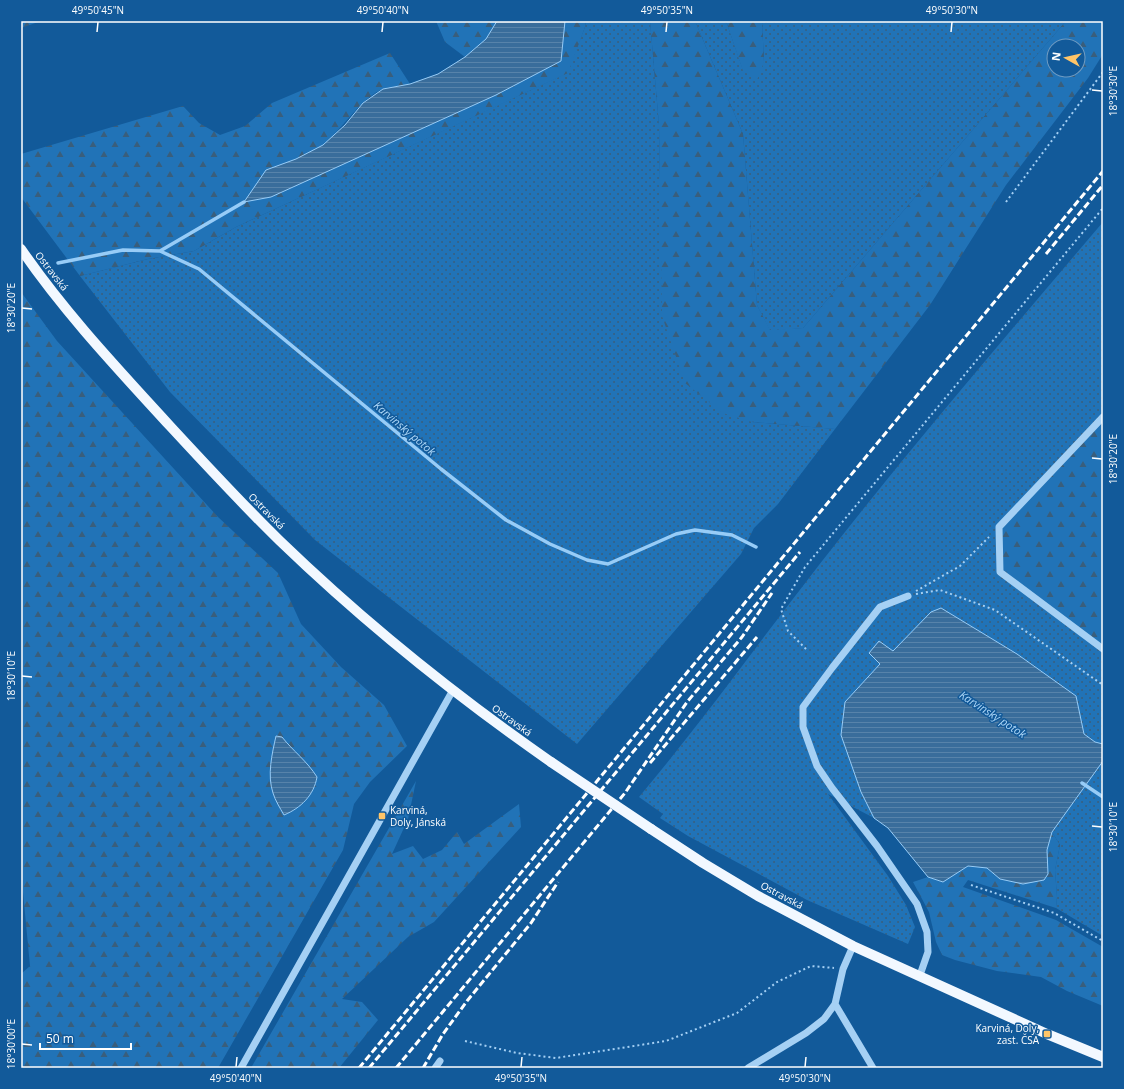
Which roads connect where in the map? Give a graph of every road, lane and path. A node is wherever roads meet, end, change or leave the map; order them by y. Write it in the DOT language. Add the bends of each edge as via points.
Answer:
graph roads {
  1 [pos="1103,72"];
  2 [pos="1006,202"];
  3 [pos="1103,208"];
  4 [pos="21,250"];
  5 [pos="1103,417"];
  6 [pos="999,527"];
  7 [pos="908,596"];
  8 [pos="806,649"];
  9 [pos="1103,649"];
  10 [pos="1103,685"];
  11 [pos="453,690"];
  12 [pos="971,885"];
  13 [pos="1103,941"];
  14 [pos="853,946"];
  15 [pos="843,969"];
  16 [pos="920,975"];
  17 [pos="835,1004"];
  18 [pos="465,1041"];
  19 [pos="1103,1057"];
  20 [pos="440,1061"];
  21 [pos="241,1068"];
  22 [pos="435,1068"];
  23 [pos="748,1068"];
  24 [pos="873,1068"];
  1 -- 2 [label="path"];
  3 -- 8 [label="path" via="805,567 781,610 788,631"];
  4 -- 11 [label="main road, Ostravská" via="98,347 254,516 329,586"];
  5 -- 6 [label="street"];
  6 -- 7 [label="path" via="960,566"];
  6 -- 9 [label="street" via="1000,572"];
  7 -- 10 [label="path" via="940,590 995,610"];
  7 -- 16 [label="street" via="880,607 870,619 803,707 803,727 818,766 828,782 918,904 927,932 928,952"];
  11 -- 14 [label="main road, Ostravská, bridge" via="551,762 702,863"];
  11 -- 21 [label="street"];
  12 -- 13 [label="path" via="1054,913"];
  14 -- 15 [label="street"];
  14 -- 16 [label="main road, Ostravská"];
  15 -- 17 [label="street"];
  15 -- 18 [label="path" via="811,966 777,982 737,1013 666,1041 556,1058 517,1053"];
  16 -- 19 [label="main road, Ostravská"];
  17 -- 23 [label="street" via="824,1018 806,1033"];
  17 -- 24 [label="street"];
  20 -- 22 [label="street"];
}
